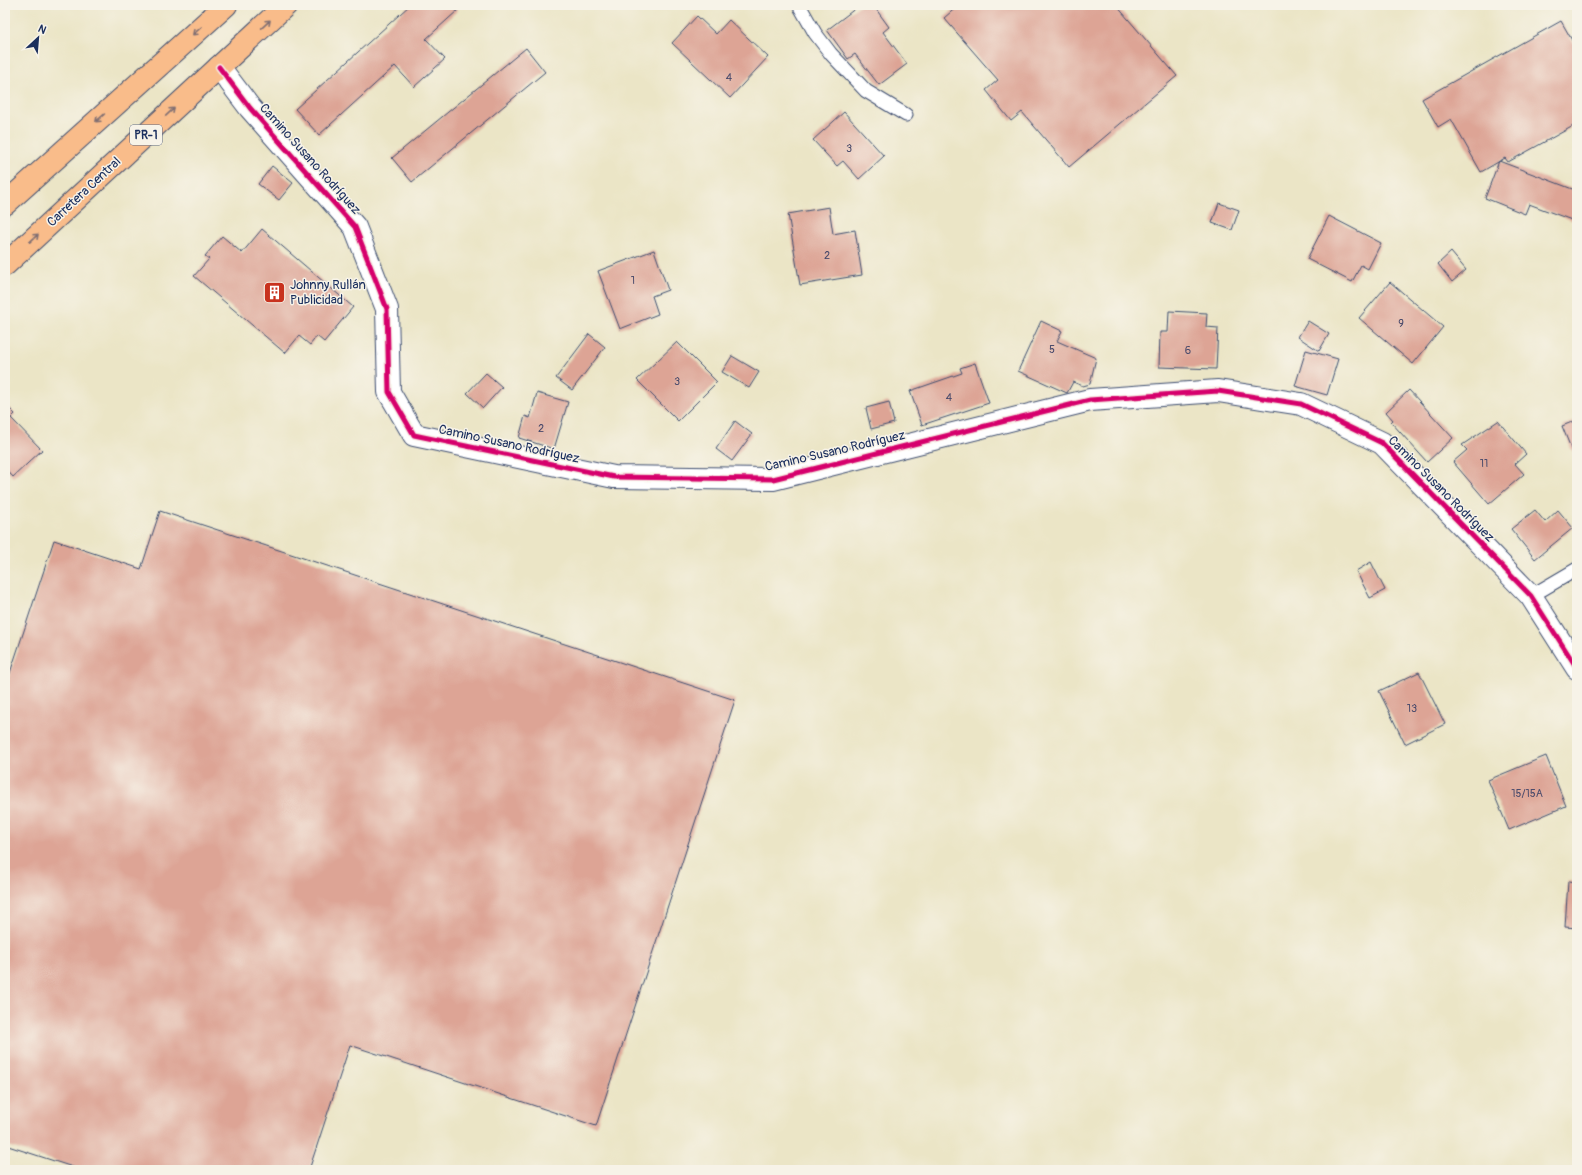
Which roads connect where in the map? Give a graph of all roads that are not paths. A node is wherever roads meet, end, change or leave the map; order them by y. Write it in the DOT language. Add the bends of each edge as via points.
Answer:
graph roads {
  1 [pos="226,5"];
  2 [pos="286,5"];
  3 [pos="799,5"];
  4 [pos="219,67"];
  5 [pos="906,115"];
  6 [pos="5,204"];
  7 [pos="5,265"];
  8 [pos="1577,569"];
  9 [pos="1531,596"];
  10 [pos="1577,668"];
  1 -- 6 [label="highway, one-way"];
  4 -- 2 [label="highway, Carretera Central / PR-1, one-way"];
  3 -- 5 [label="lane" via="831,54 866,91"];
  7 -- 4 [label="highway, Carretera Central / PR-1, one-way"];
  4 -- 9 [label="street, Camino Susano Rodríguez" via="250,108 355,227 387,309 389,392 414,435 614,477 773,479 1090,400 1218,391 1301,404 1382,443"];
  8 -- 9 [label="lane"];
  9 -- 10 [label="street, Camino Susano Rodríguez"];
}
